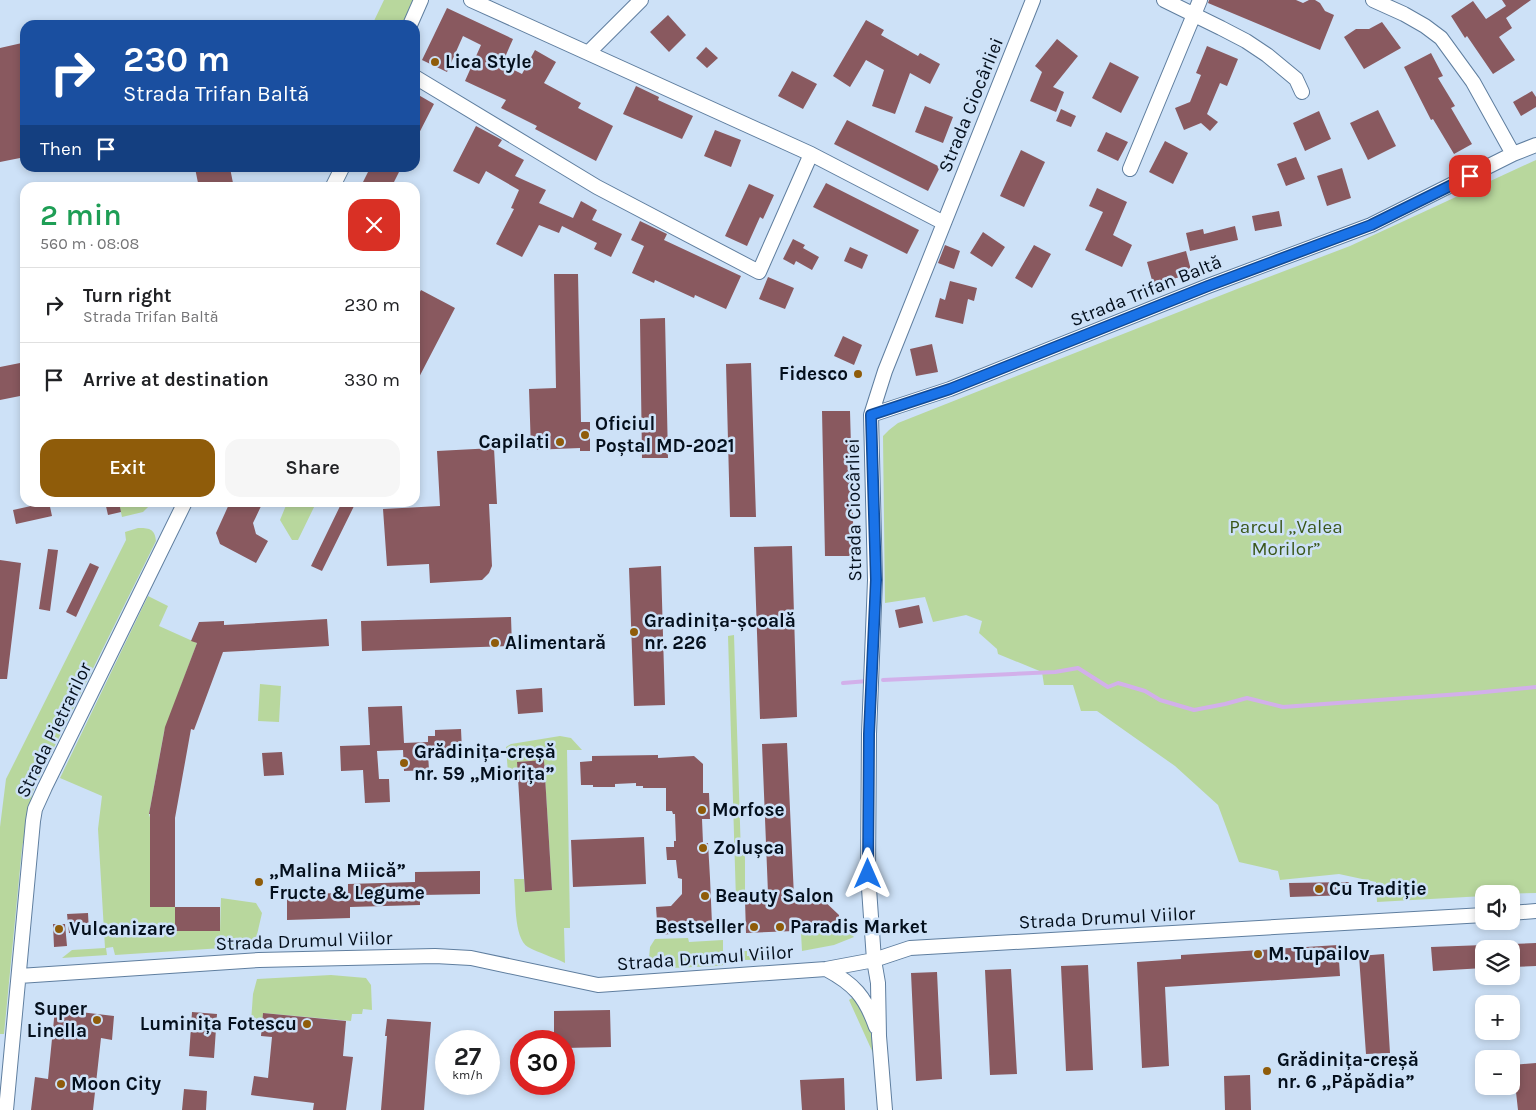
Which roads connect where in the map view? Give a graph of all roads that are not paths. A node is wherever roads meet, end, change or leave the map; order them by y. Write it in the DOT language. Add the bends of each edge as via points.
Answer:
graph roads {
  1 [pos="421,0"];
  2 [pos="471,0"];
  3 [pos="641,0"];
  4 [pos="1033,0"];
  5 [pos="1164,0"];
  6 [pos="1200,0"];
  7 [pos="1373,0"];
  8 [pos="1194,14"];
  9 [pos="412,20"];
  10 [pos="589,52"];
  11 [pos="420,80"];
  12 [pos="1302,92"];
  13 [pos="1536,145"];
  14 [pos="810,154"];
  15 [pos="1513,154"];
  16 [pos="1130,169"];
  17 [pos="944,223"];
  18 [pos="871,415"];
  19 [pos="183,507"];
  20 [pos="1536,911"];
  21 [pos="1520,912"];
  22 [pos="1475,916"];
  23 [pos="874,960"];
  24 [pos="826,969"];
  25 [pos="19,976"];
  26 [pos="879,1036"];
  27 [pos="6,1110"];
  28 [pos="885,1110"];
  1 -- 9 [label="street"];
  2 -- 10 [label="street"];
  3 -- 10 [label="street"];
  4 -- 17 [label="street, Strada Ciocârliei"];
  5 -- 8 [label="street"];
  6 -- 8 [label="street"];
  7 -- 15 [label="street" via="1404,14 1441,38 1473,82"];
  8 -- 12 [label="street" via="1267,55 1296,79"];
  8 -- 16 [label="street"];
  10 -- 14 [label="street"];
  11 -- 14 [label="street" via="597,187 759,272"];
  13 -- 15 [label="street, Strada Trifan Baltă"];
  14 -- 17 [label="street"];
  15 -- 18 [label="street, Strada Trifan Baltă" via="1371,225 950,389"];
  17 -- 18 [label="street, Strada Ciocârliei" via="885,371"];
  18 -- 23 [label="street, Strada Ciocârliei" via="876,580 869,734 868,874"];
  19 -- 25 [label="street, Strada Pietrarilor" via="36,809"];
  20 -- 21 [label="street"];
  22 -- 23 [label="street, Strada Drumul Viilor" via="906,948"];
  23 -- 24 [label="street, Strada Drumul Viilor"];
  23 -- 26 [label="street, Strada Ciocârliei"];
  24 -- 25 [label="street, Strada Drumul Viilor" via="598,985 471,958 435,956 259,960"];
  24 -- 26 [label="street" via="856,989 871,1013"];
  25 -- 27 [label="street, Strada Pietrarilor"];
  26 -- 28 [label="street"];
}
